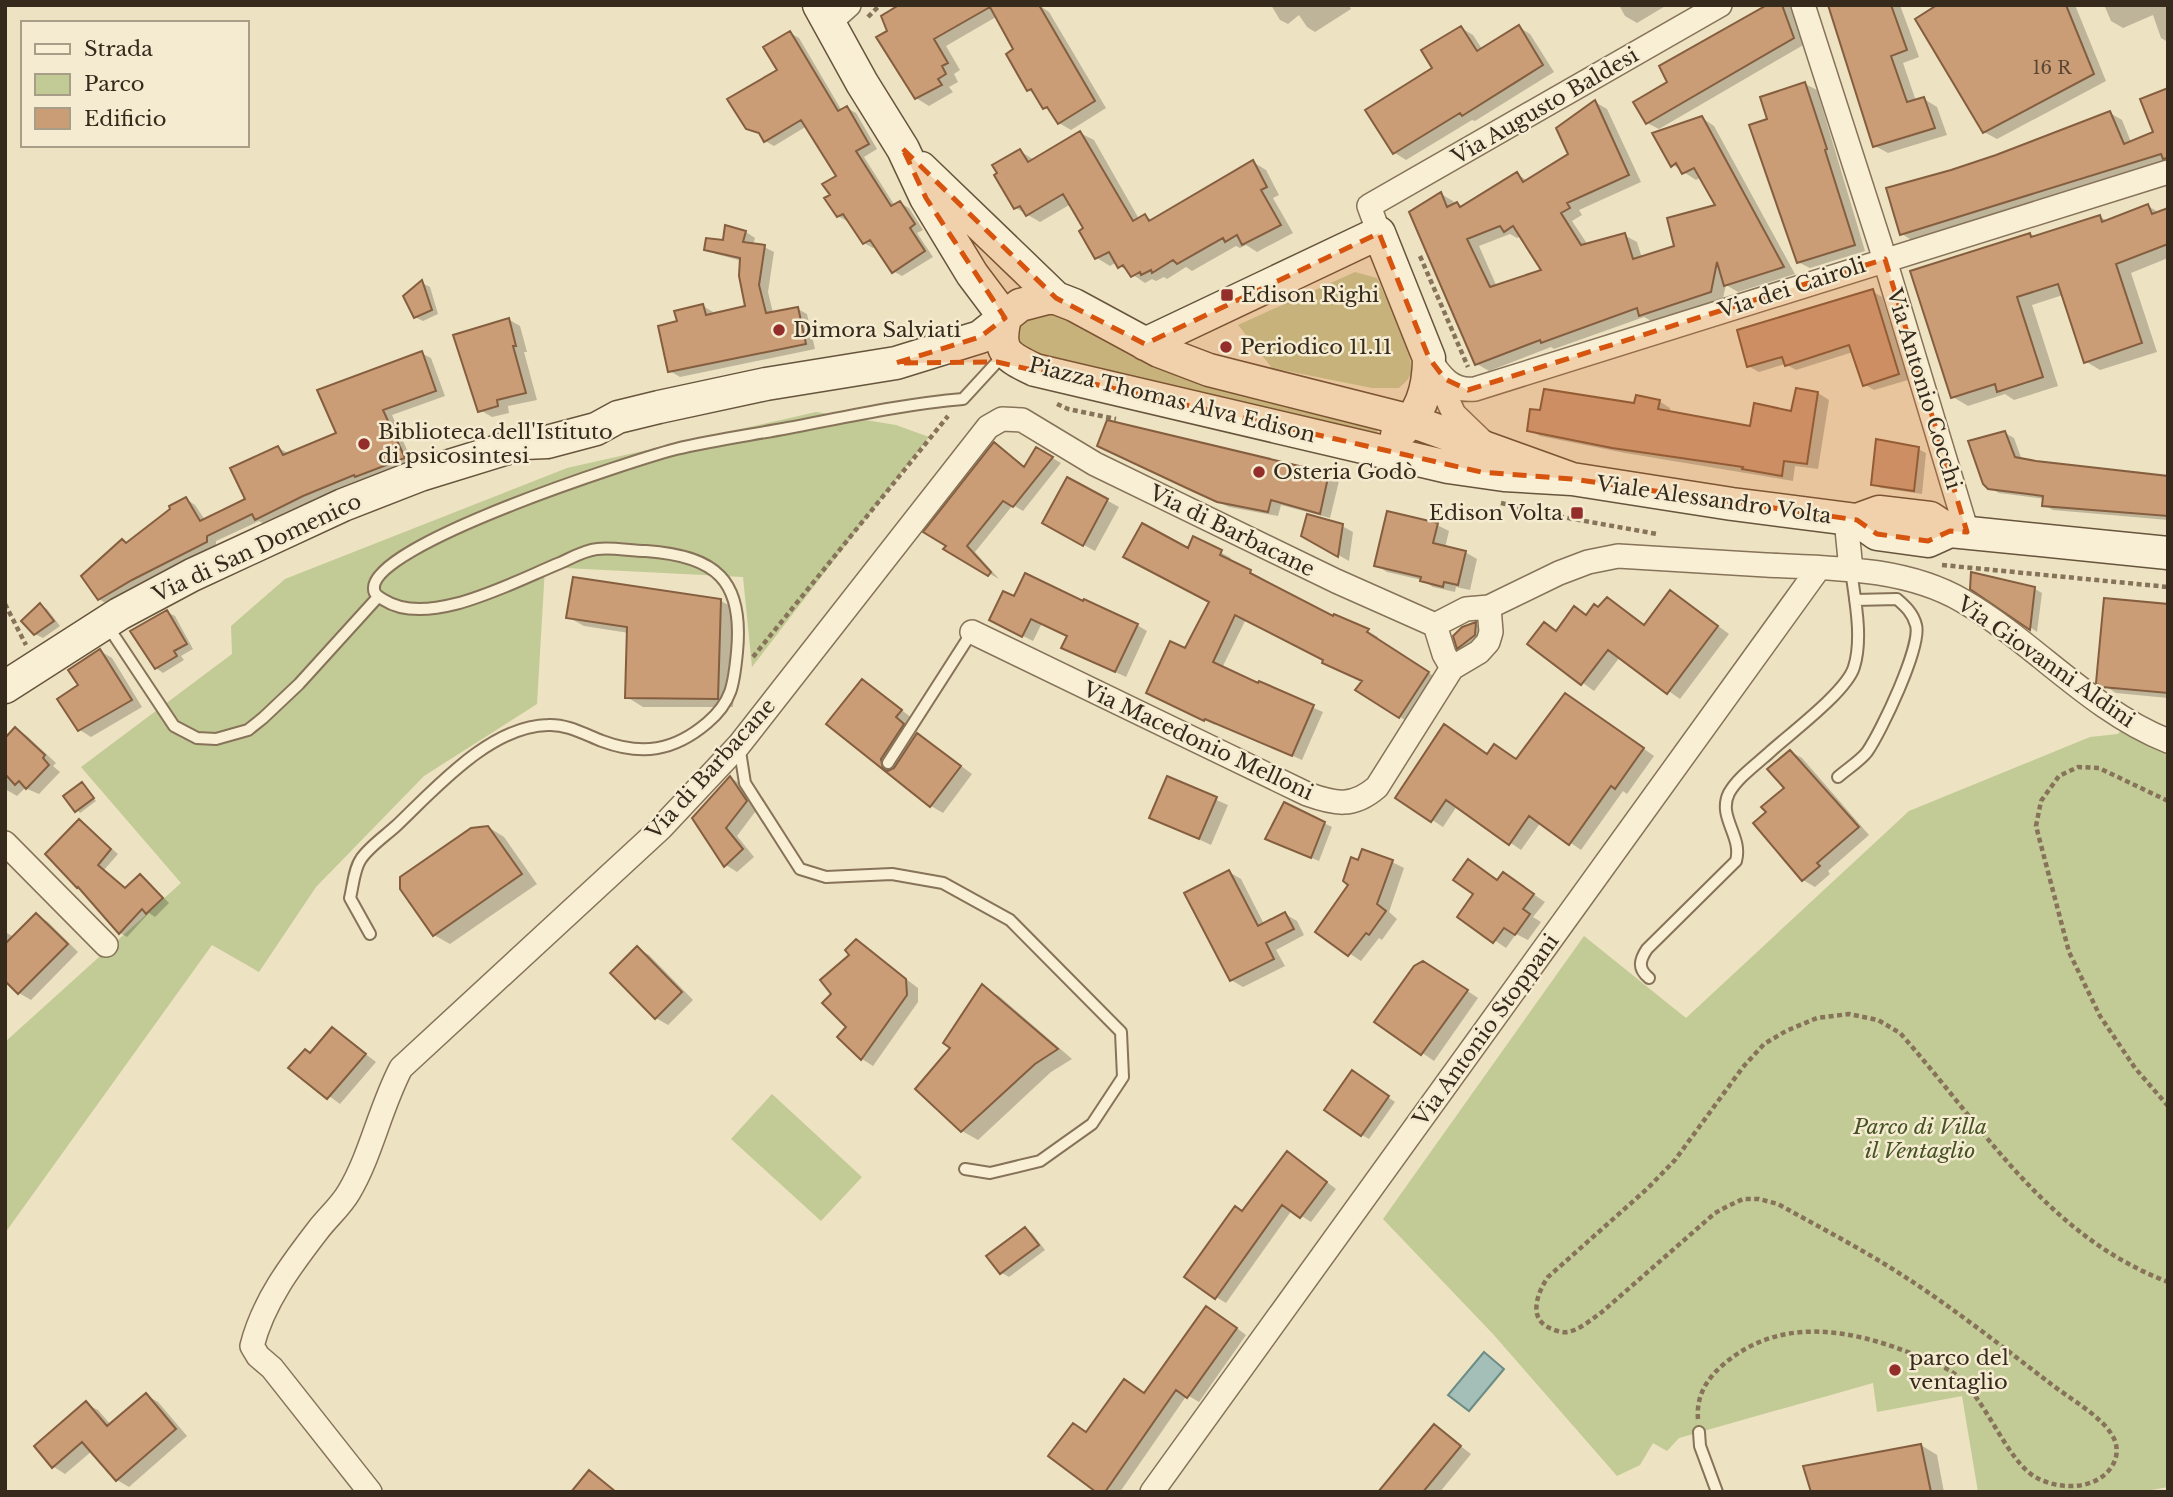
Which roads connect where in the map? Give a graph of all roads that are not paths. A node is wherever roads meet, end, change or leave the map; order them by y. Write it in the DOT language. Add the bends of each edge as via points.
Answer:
graph roads {
  1 [pos="1720,5"];
  2 [pos="1803,5"];
  3 [pos="832,11"];
  4 [pos="903,149"];
  5 [pos="2168,172"];
  6 [pos="1374,220"];
  7 [pos="1885,259"];
  8 [pos="1056,298"];
  9 [pos="1005,318"];
  10 [pos="1145,344"];
  11 [pos="1429,358"];
  12 [pos="997,362"];
  13 [pos="896,363"];
  14 [pos="1035,370"];
  15 [pos="1411,421"];
  16 [pos="1367,449"];
  17 [pos="1497,476"];
  18 [pos="1851,519"];
  19 [pos="1959,531"];
  20 [pos="2168,554"];
  21 [pos="1819,568"];
  22 [pos="1851,570"];
  23 [pos="378,597"];
  24 [pos="1855,600"];
  25 [pos="1489,607"];
  26 [pos="106,622"];
  27 [pos="1435,625"];
  28 [pos="972,632"];
  29 [pos="1452,668"];
  30 [pos="5,687"];
  31 [pos="2168,741"];
  32 [pos="739,745"];
  33 [pos="888,763"];
  34 [pos="1838,777"];
  35 [pos="11,857"];
  36 [pos="370,934"];
  37 [pos="106,945"];
  38 [pos="1649,978"];
  39 [pos="965,1169"];
  40 [pos="1699,1432"];
  41 [pos="370,1492"];
  42 [pos="1152,1492"];
  43 [pos="1717,1492"];
  1 -- 6 [label="street, Via Augusto Baldesi"];
  2 -- 7 [label="street, Via Antonio Cocchi"];
  3 -- 4 [label="main road"];
  4 -- 8 [label="main road"];
  4 -- 9 [label="main road" via="962,258"];
  5 -- 7 [label="street, Via dei Cairoli"];
  6 -- 10 [label="main road"];
  6 -- 11 [label="main road"];
  7 -- 11 [label="street, Via dei Cairoli" via="1475,389 1453,385"];
  7 -- 19 [label="street, Via Antonio Cocchi"];
  8 -- 9 [label="main road" via="1024,303"];
  8 -- 10 [label="main road, Piazza Thomas Alva Edison"];
  9 -- 13 [label="main road, Via di San Domenico" via="981,337"];
  9 -- 14 [label="main road, Piazza Thomas Alva Edison" via="1001,340 1006,353"];
  10 -- 15 [label="main road, Piazza Thomas Alva Edison" via="1233,377"];
  11 -- 15 [label="main road" via="1427,388"];
  11 -- 17 [label="street" via="1454,414 1474,435"];
  12 -- 13 [label="main road, Via di San Domenico"];
  12 -- 14 [label="main road, Via di San Domenico"];
  12 -- 23 [label="lane" via="963,398 677,449 537,495 434,537 394,561 373,584"];
  13 -- 26 [label="main road, Via di San Domenico" via="766,384 618,417 596,429 524,443 420,475 232,554"];
  14 -- 16 [label="main road, Piazza Thomas Alva Edison"];
  15 -- 16 [label="main road" via="1394,437"];
  15 -- 17 [label="main road, Piazza Thomas Alva Edison"];
  16 -- 17 [label="main road, Piazza Thomas Alva Edison"];
  17 -- 18 [label="main road, Viale Alessandro Volta" via="1572,479"];
  18 -- 19 [label="main road, Viale Alessandro Volta" via="1877,534 1928,541"];
  18 -- 22 [label="street"];
  19 -- 20 [label="main road, Viale Alessandro Volta"];
  21 -- 22 [label="street"];
  21 -- 25 [label="street" via="1618,556 1559,572"];
  21 -- 42 [label="street, Via Antonio Stoppani"];
  22 -- 24 [label="lane"];
  22 -- 31 [label="street, Via Giovanni Aldini" via="1917,581 1961,600 2119,716"];
  23 -- 26 [label="lane" via="263,718 248,730 216,739 197,738 174,726"];
  23 -- 36 [label="lane" via="419,610 439,608 457,605 595,548 679,554 713,569 727,584 737,604 740,627 735,679 727,703 688,737 664,748 624,748 551,724 516,732 484,749 450,776 359,861 350,898"];
  24 -- 34 [label="lane" via="1897,599 1909,609 1917,639 1879,733 1865,754"];
  24 -- 38 [label="lane" via="1856,657 1849,678 1729,794 1726,815 1738,843 1736,860 1647,949 1640,963"];
  25 -- 27 [label="street" via="1466,609"];
  25 -- 29 [label="street, Via Macedonio Melloni" via="1488,642"];
  26 -- 30 [label="main road, Via di San Domenico"];
  27 -- 29 [label="street"];
  27 -- 32 [label="street, Via di Barbacane" via="1095,464 1030,425 1002,419 988,427"];
  28 -- 29 [label="street, Via Macedonio Melloni" via="1307,794 1346,803 1368,795 1377,786"];
  28 -- 33 [label="lane"];
  32 -- 39 [label="lane" via="745,783 800,869 826,877 892,874 943,883 1010,920 1121,1032 1124,1077 1092,1124 1040,1161 990,1173"];
  32 -- 41 [label="street, Via di Barbacane" via="660,829 401,1068 348,1194 284,1276 257,1326 252,1346 258,1356"];
  35 -- 37 [label="street"];
  40 -- 43 [label="lane"];
}
